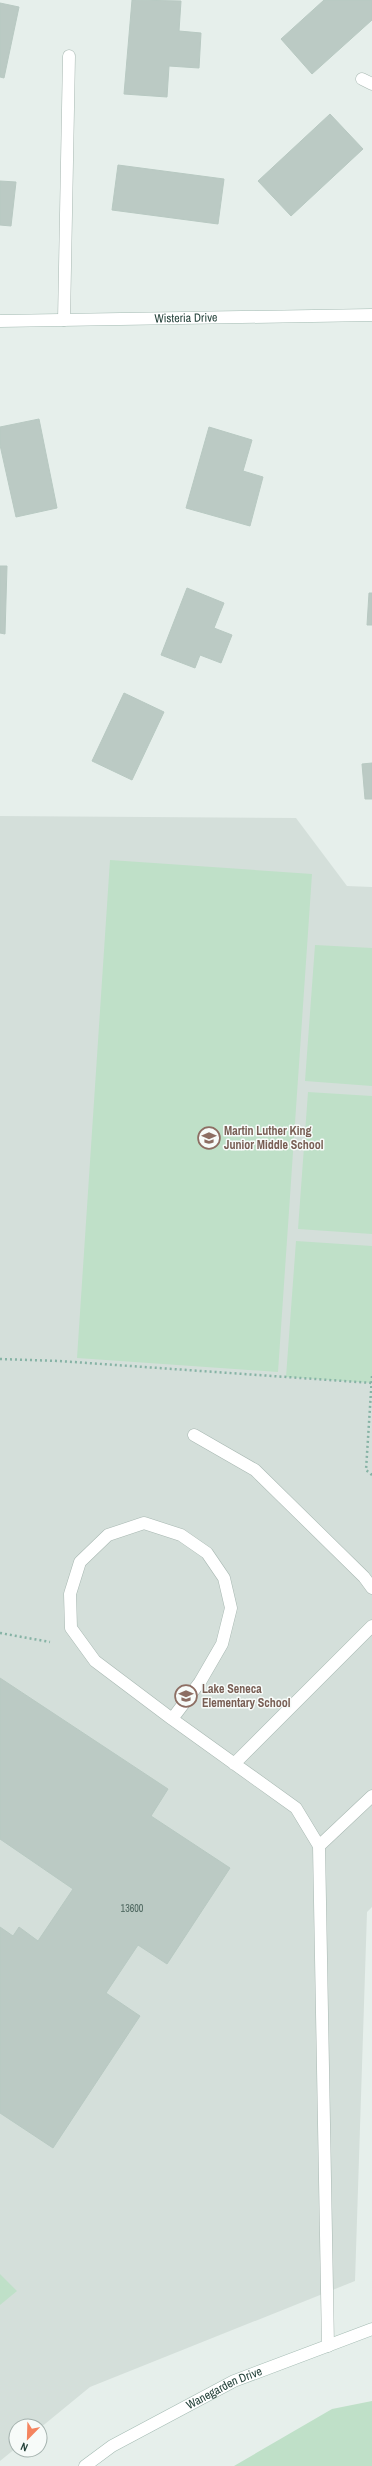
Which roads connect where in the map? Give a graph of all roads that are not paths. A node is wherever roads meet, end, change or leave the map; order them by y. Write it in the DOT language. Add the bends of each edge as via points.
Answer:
graph roads {
  1 [pos="69,56"];
  2 [pos="372,315"];
  3 [pos="64,320"];
  4 [pos="0,321"];
  5 [pos="194,1435"];
  6 [pos="372,1588"];
  7 [pos="372,1626"];
  8 [pos="172,1719"];
  9 [pos="234,1764"];
  10 [pos="372,1796"];
  11 [pos="319,1846"];
  12 [pos="372,2329"];
  13 [pos="328,2346"];
  14 [pos="85,2466"];
  1 -- 3 [label="street"];
  2 -- 3 [label="street, Wisteria Drive"];
  3 -- 4 [label="street, Wisteria Drive"];
  5 -- 6 [label="street" via="255,1470 364,1577"];
  7 -- 9 [label="street"];
  8 -- 8 [label="street" via="94,1662 71,1628 70,1594 80,1562 108,1535 144,1523 181,1535 207,1553 224,1578 231,1608 222,1644 200,1682"];
  8 -- 9 [label="street"];
  9 -- 11 [label="street" via="296,1808"];
  10 -- 11 [label="street"];
  11 -- 13 [label="street"];
  12 -- 13 [label="street, Wanegarden Drive"];
  13 -- 14 [label="street, Wanegarden Drive" via="234,2381 112,2446"];
}
